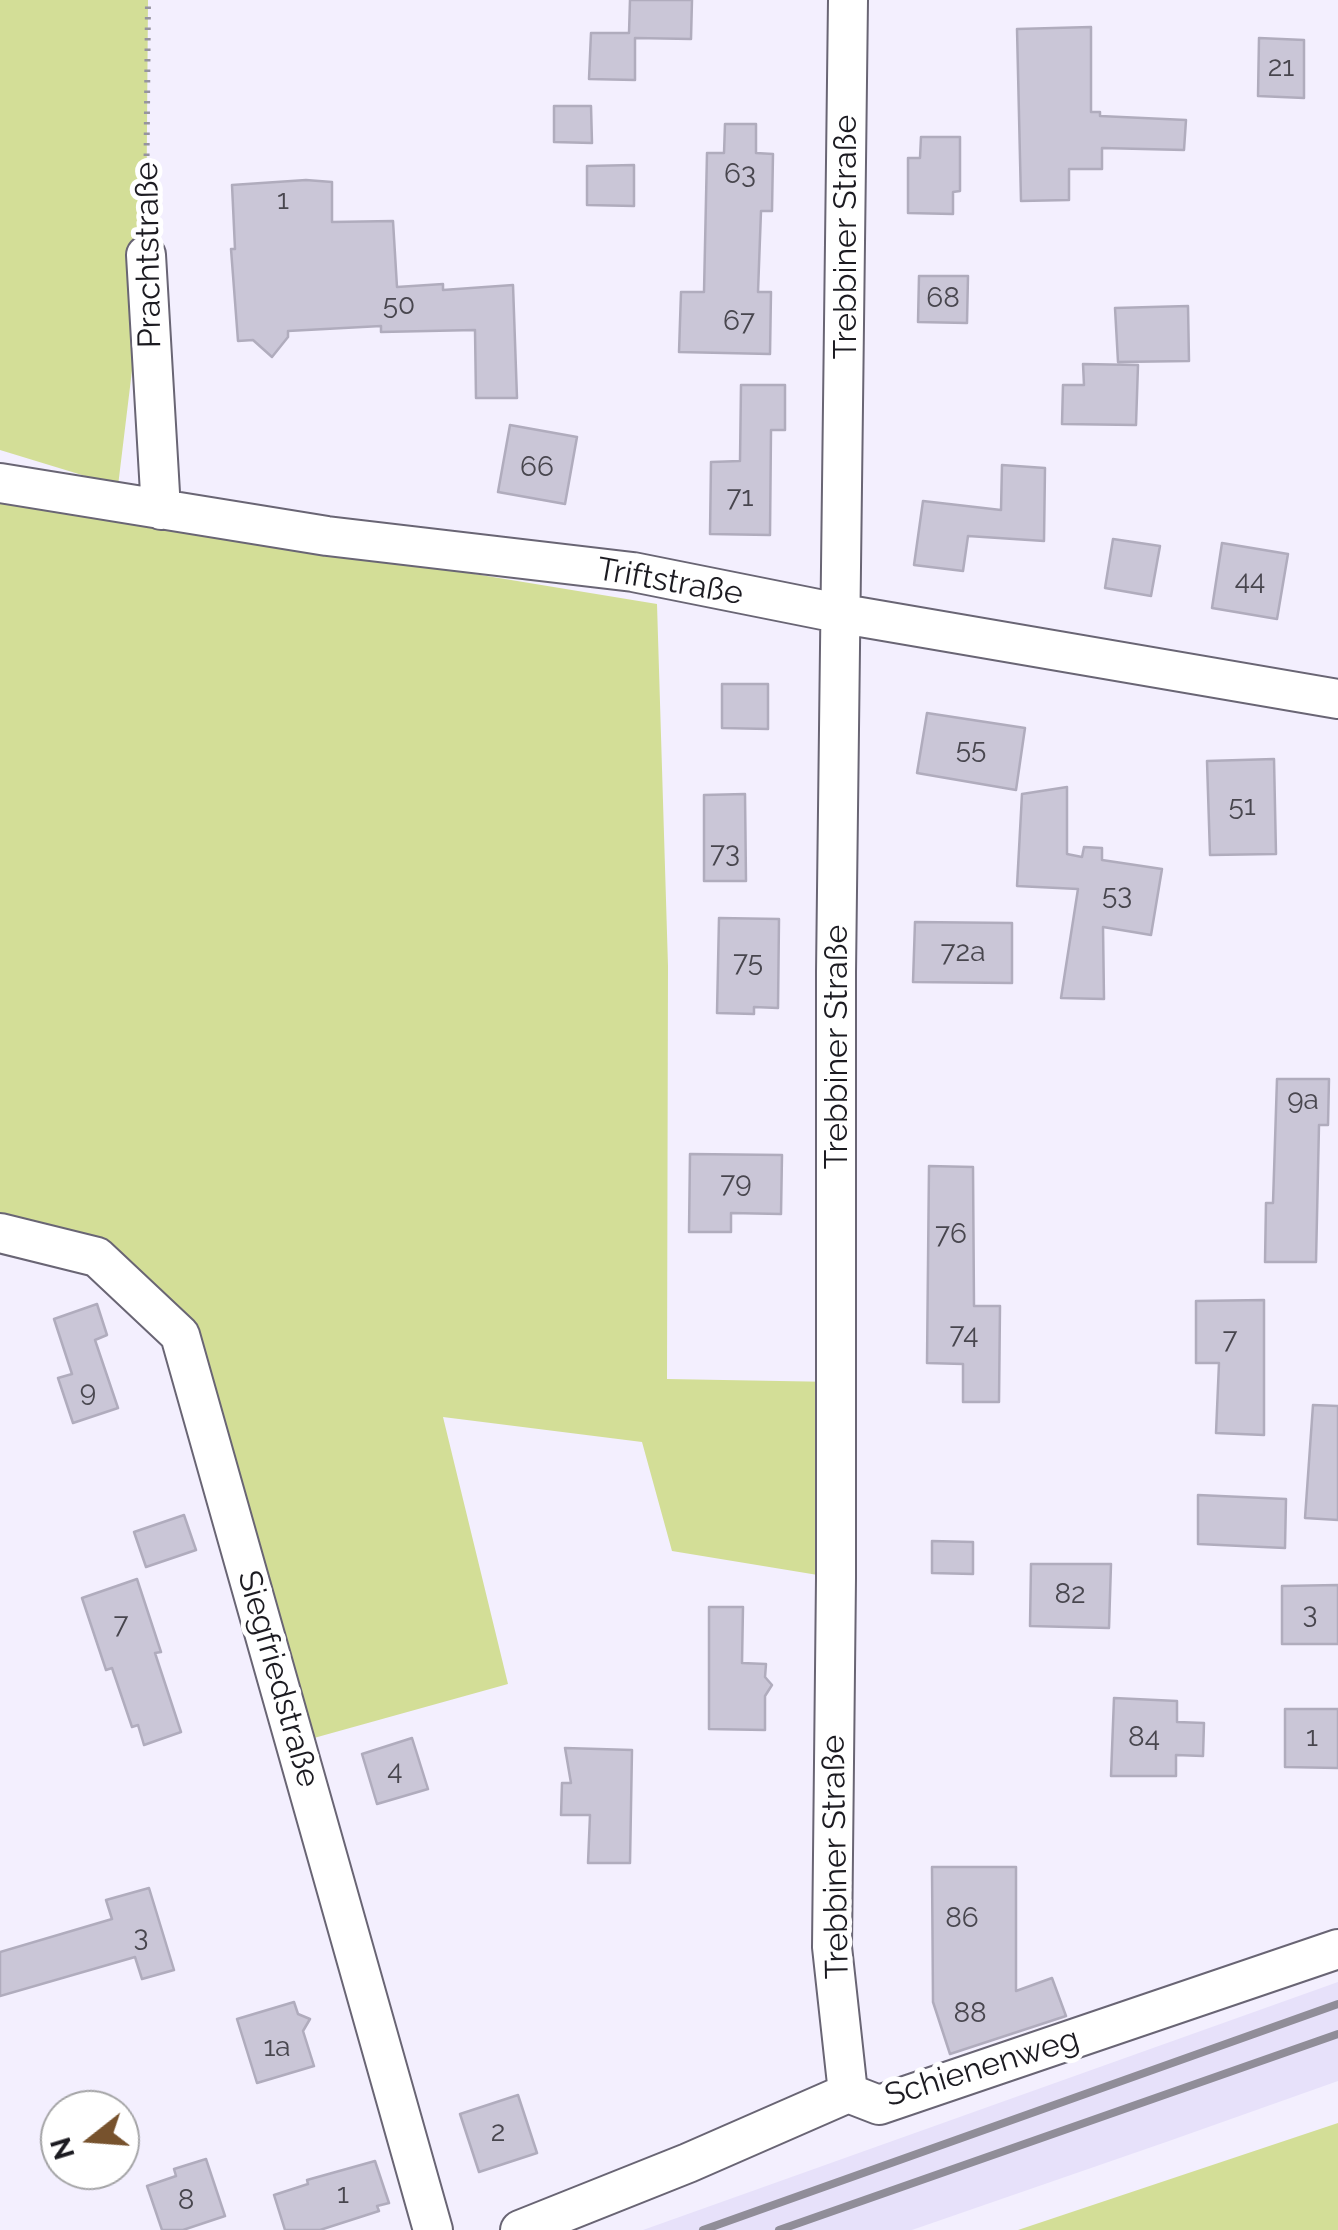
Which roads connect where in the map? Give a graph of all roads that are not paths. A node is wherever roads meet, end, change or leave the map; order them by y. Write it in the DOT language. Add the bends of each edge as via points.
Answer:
graph roads {
  1 [pos="848,0"];
  2 [pos="146,255"];
  3 [pos="0,483"];
  4 [pos="161,510"];
  5 [pos="843,614"];
  6 [pos="1338,699"];
  7 [pos="0,1233"];
  8 [pos="1338,1949"];
  9 [pos="848,2094"];
  10 [pos="433,2230"];
  11 [pos="520,2230"];
  1 -- 5 [label="street, Trebbiner Straße"];
  2 -- 4 [label="street, Prachtstraße"];
  3 -- 4 [label="street, Triftstraße"];
  4 -- 5 [label="street, Triftstraße" via="633,572"];
  5 -- 6 [label="street, Triftstraße"];
  5 -- 9 [label="street, Trebbiner Straße" via="832,1946"];
  7 -- 10 [label="street, Siegfriedstraße" via="97,1257 180,1335"];
  8 -- 9 [label="street, Schienenweg" via="880,2105"];
  9 -- 11 [label="street, Schienenweg"];
}
